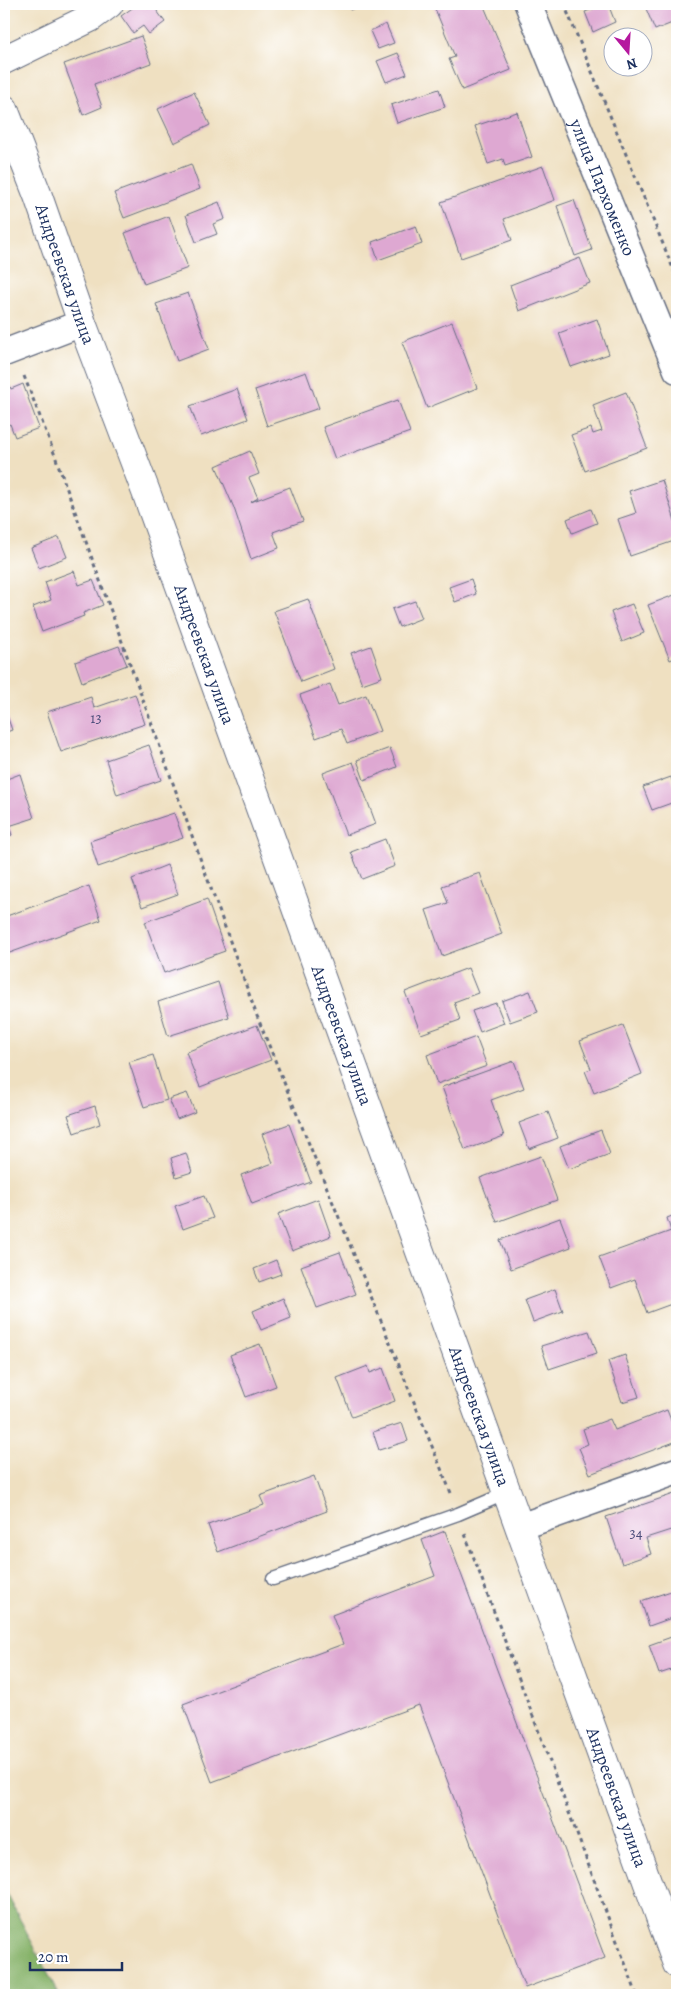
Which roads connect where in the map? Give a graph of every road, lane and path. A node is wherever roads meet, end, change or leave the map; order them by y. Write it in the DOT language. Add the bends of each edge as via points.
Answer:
graph roads {
  1 [pos="109,4"];
  2 [pos="528,4"];
  3 [pos="564,4"];
  4 [pos="4,60"];
  5 [pos="4,109"];
  6 [pos="677,278"];
  7 [pos="82,323"];
  8 [pos="8,351"];
  9 [pos="677,370"];
  10 [pos="677,1470"];
  11 [pos="507,1493"];
  12 [pos="458,1514"];
  13 [pos="520,1527"];
  14 [pos="273,1579"];
  15 [pos="677,1964"];
  16 [pos="637,1995"];
  1 -- 4 [label="street" via="90,18"];
  2 -- 9 [label="street, улица Пархоменко"];
  3 -- 6 [label="path"];
  5 -- 7 [label="street, Андреевская улица"];
  7 -- 8 [label="street"];
  7 -- 11 [label="street, Андреевская улица"];
  8 -- 12 [label="path" via="57,461 257,1016"];
  10 -- 13 [label="street"];
  11 -- 12 [label="lane"];
  11 -- 13 [label="street, Андреевская улица"];
  12 -- 14 [label="lane"];
  12 -- 16 [label="path"];
  13 -- 15 [label="street, Андреевская улица"];
}
